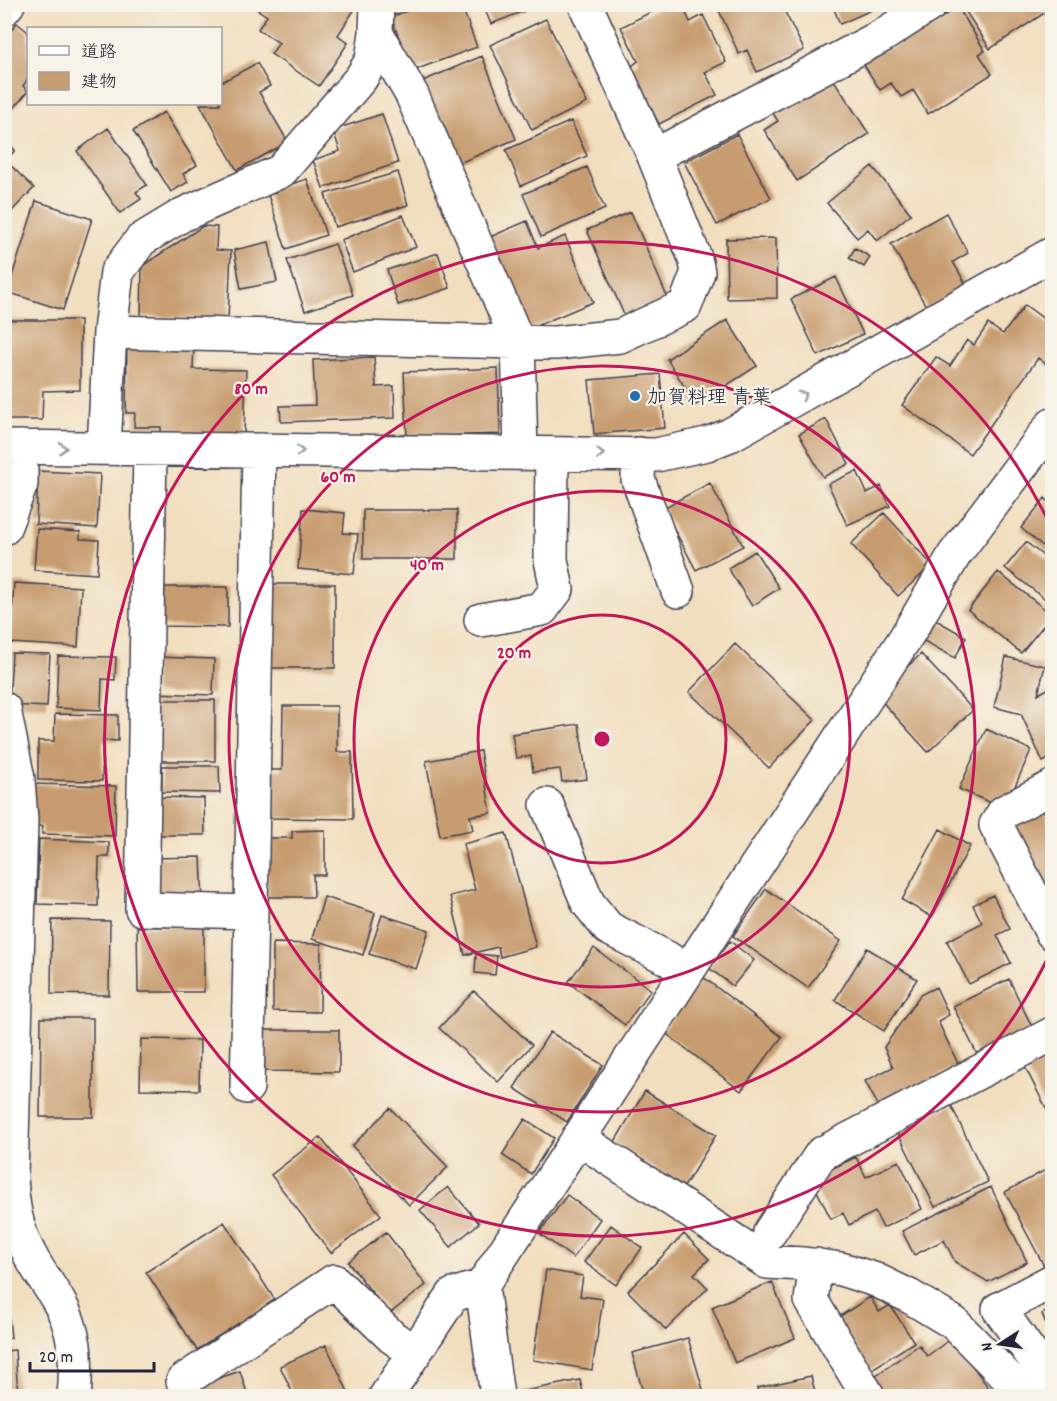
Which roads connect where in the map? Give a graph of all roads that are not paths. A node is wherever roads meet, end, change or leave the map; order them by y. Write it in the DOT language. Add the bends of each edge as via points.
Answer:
graph roads {
  1 [pos="8,4"];
  2 [pos="931,4"];
  3 [pos="596,8"];
  4 [pos="4,9"];
  5 [pos="376,19"];
  6 [pos="654,156"];
  7 [pos="1053,254"];
  8 [pos="110,332"];
  9 [pos="518,342"];
  10 [pos="1053,425"];
  11 [pos="13,447"];
  12 [pos="104,448"];
  13 [pos="150,449"];
  14 [pos="259,450"];
  15 [pos="536,453"];
  16 [pos="639,454"];
  17 [pos="4,528"];
  18 [pos="678,591"];
  19 [pos="482,620"];
  20 [pos="4,709"];
  21 [pos="1053,787"];
  22 [pos="547,805"];
  23 [pos="250,912"];
  24 [pos="1053,933"];
  25 [pos="687,972"];
  26 [pos="1053,1034"];
  27 [pos="248,1087"];
  28 [pos="578,1138"];
  29 [pos="770,1232"];
  30 [pos="816,1265"];
  31 [pos="1053,1281"];
  32 [pos="482,1286"];
  33 [pos="415,1353"];
  34 [pos="183,1381"];
  35 [pos="1053,1383"];
  36 [pos="74,1396"];
  37 [pos="386,1396"];
  38 [pos="497,1396"];
  39 [pos="868,1396"];
  40 [pos="1023,1396"];
  1 -- 4 [label="street"];
  2 -- 6 [label="street" via="882,36"];
  3 -- 6 [label="street"];
  5 -- 8 [label="street" via="372,60 361,78 280,171 182,214 141,240 117,272"];
  5 -- 9 [label="street"];
  6 -- 9 [label="street" via="698,272 685,306 620,336 556,343"];
  16 -- 7 [label="street, one-way" via="682,451 730,435"];
  8 -- 9 [label="street"];
  8 -- 12 [label="street"];
  9 -- 15 [label="street"];
  10 -- 25 [label="street" via="955,554 906,636"];
  11 -- 12 [label="street, one-way"];
  11 -- 17 [label="street" via="21,484"];
  12 -- 13 [label="street"];
  13 -- 14 [label="street"];
  13 -- 23 [label="street" via="142,909"];
  14 -- 15 [label="street, one-way"];
  14 -- 23 [label="street"];
  15 -- 16 [label="street, one-way"];
  15 -- 19 [label="street" via="556,589 542,609"];
  16 -- 18 [label="street" via="638,479"];
  20 -- 36 [label="street" via="15,758 21,821 12,1202 30,1255 70,1326 75,1350"];
  21 -- 24 [label="street" via="1004,812 996,825"];
  22 -- 25 [label="street" via="588,903 608,928"];
  23 -- 27 [label="street"];
  25 -- 28 [label="street"];
  26 -- 29 [label="street" via="820,1154"];
  28 -- 30 [label="street" via="767,1262"];
  28 -- 32 [label="street"];
  30 -- 39 [label="street" via="811,1299"];
  30 -- 40 [label="street" via="876,1280 954,1323"];
  31 -- 35 [label="street" via="999,1309"];
  32 -- 33 [label="street" via="453,1295"];
  32 -- 38 [label="street"];
  33 -- 34 [label="street" via="392,1338 334,1281"];
  33 -- 37 [label="street"];
}
